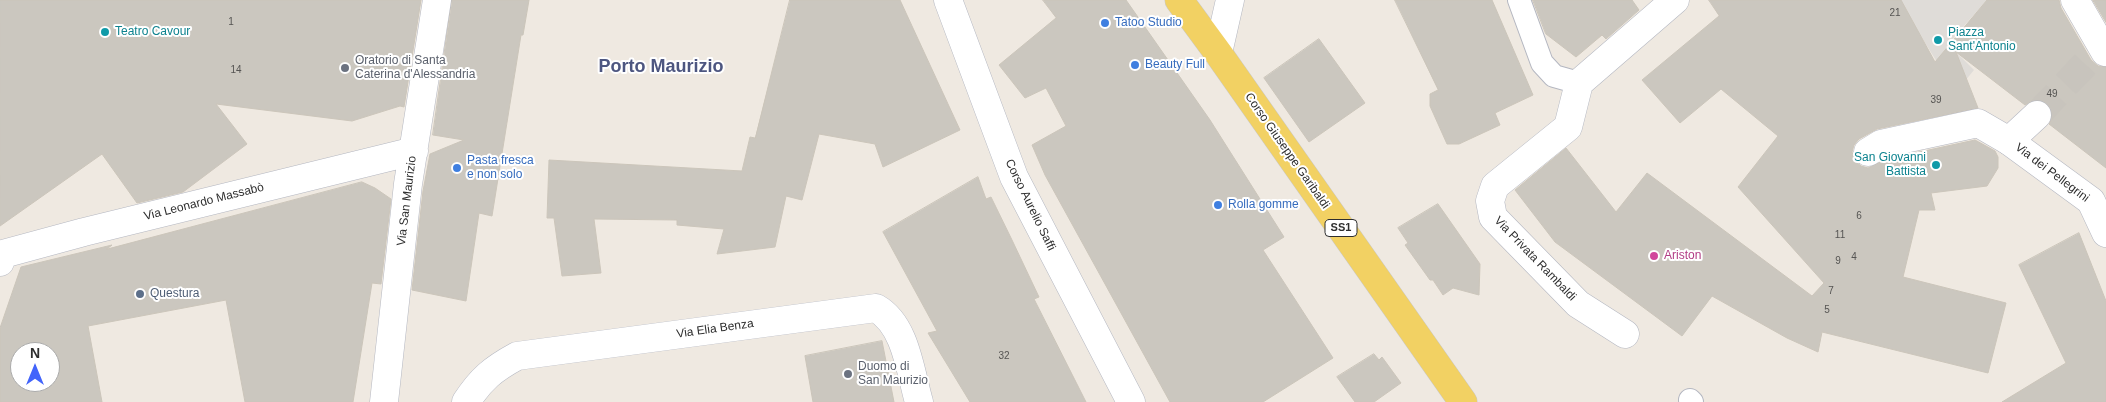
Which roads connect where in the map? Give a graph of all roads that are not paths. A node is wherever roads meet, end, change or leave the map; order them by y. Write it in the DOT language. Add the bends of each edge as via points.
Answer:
graph roads {
  1 [pos="437,0"];
  2 [pos="948,0"];
  3 [pos="1179,0"];
  4 [pos="1230,0"];
  5 [pos="1519,0"];
  6 [pos="1676,0"];
  7 [pos="2075,0"];
  8 [pos="1218,53"];
  9 [pos="2100,54"];
  10 [pos="1579,83"];
  11 [pos="2038,115"];
  12 [pos="2009,141"];
  13 [pos="414,151"];
  14 [pos="1868,152"];
  15 [pos="2106,233"];
  16 [pos="0,262"];
  17 [pos="1625,334"];
  18 [pos="384,402"];
  19 [pos="466,402"];
  20 [pos="919,402"];
  21 [pos="1131,402"];
  22 [pos="1463,402"];
  1 -- 13 [label="street, Via San Maurizio"];
  2 -- 21 [label="street, Corso Aurelio Saffi" via="1014,177"];
  3 -- 8 [label="main road, Corso Giuseppe Garibaldi / SS1"];
  4 -- 8 [label="street"];
  5 -- 10 [label="lane" via="1542,63 1554,76"];
  6 -- 10 [label="street"];
  7 -- 9 [label="street"];
  8 -- 22 [label="main road, Corso Giuseppe Garibaldi / SS1"];
  10 -- 17 [label="street, Via Privata Rambaldi" via="1568,127 1495,186 1490,201 1493,217 1578,304"];
  11 -- 12 [label="street"];
  12 -- 14 [label="street, Via dei Pellegrini" via="1978,123 1881,144"];
  12 -- 15 [label="street, Via dei Pellegrini" via="2091,201"];
  13 -- 16 [label="street, Via Leonardo Massabò" via="62,238 3,254"];
  13 -- 18 [label="street, Via San Maurizio"];
  19 -- 20 [label="street, Via Elia Benza" via="493,369 517,356 876,308 885,313 901,339"];
}
